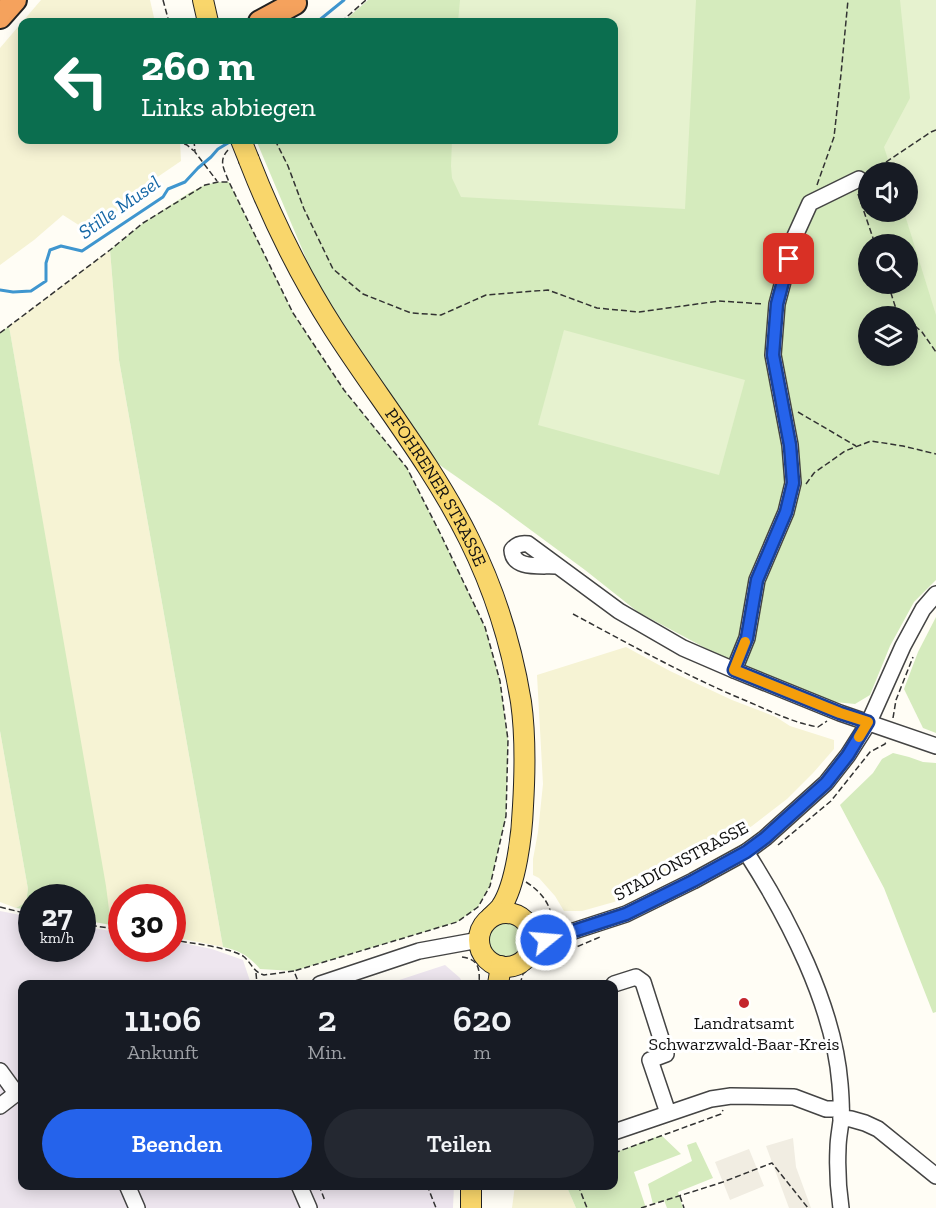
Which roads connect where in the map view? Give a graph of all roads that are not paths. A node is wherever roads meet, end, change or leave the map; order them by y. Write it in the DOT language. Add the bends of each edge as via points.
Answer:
graph roads {
  1 [pos="15,0"];
  2 [pos="203,0"];
  3 [pos="297,2"];
  4 [pos="0,17"];
  5 [pos="207,18"];
  6 [pos="267,18"];
  7 [pos="282,18"];
  8 [pos="239,144"];
  9 [pos="858,179"];
  10 [pos="556,566"];
  11 [pos="936,594"];
  12 [pos="734,670"];
  13 [pos="868,722"];
  14 [pos="936,746"];
  15 [pos="746,852"];
  16 [pos="516,873"];
  17 [pos="492,917"];
  18 [pos="523,919"];
  19 [pos="479,940"];
  20 [pos="532,943"];
  21 [pos="500,975"];
  22 [pos="337,980"];
  23 [pos="618,983"];
  24 [pos="0,1071"];
  25 [pos="18,1090"];
  26 [pos="18,1092"];
  27 [pos="0,1106"];
  28 [pos="668,1113"];
  29 [pos="841,1114"];
  30 [pos="618,1131"];
  31 [pos="936,1176"];
  32 [pos="129,1190"];
  33 [pos="301,1190"];
  34 [pos="471,1190"];
  35 [pos="137,1208"];
  36 [pos="309,1208"];
  37 [pos="471,1208"];
  38 [pos="839,1208"];
  1 -- 4 [label="highway"];
  2 -- 5 [label="main road"];
  3 -- 6 [label="highway"];
  3 -- 7 [label="highway"];
  8 -- 16 [label="main road, PFOHRENER STRASSE, bridge" via="312,292 446,497 491,591 521,703 525,758"];
  9 -- 12 [label="street" via="810,203 795,236 777,304 773,355 793,483 786,512 757,580 747,638"];
  10 -- 12 [label="street" via="619,611 683,648"];
  11 -- 13 [label="street, STADIONSTRASSE" via="903,646"];
  12 -- 13 [label="street"];
  13 -- 14 [label="street"];
  13 -- 15 [label="street, STADIONSTRASSE" via="826,783"];
  15 -- 20 [label="street, STADIONSTRASSE" via="626,914"];
  15 -- 29 [label="street" via="771,891 809,970 835,1051"];
  16 -- 17 [label="main road, PFOHRENER STRASSE" via="501,907"];
  16 -- 18 [label="main road, PFOHRENER STRASSE"];
  17 -- 18 [label="main road" via="507,913"];
  17 -- 19 [label="main road" via="484,924"];
  18 -- 20 [label="main road" via="532,934"];
  19 -- 21 [label="main road" via="486,958"];
  19 -- 22 [label="street" via="419,951"];
  20 -- 21 [label="main road" via="525,958"];
  23 -- 28 [label="street" via="636,976 643,982 666,1054 650,1060"];
  24 -- 25 [label="street"];
  26 -- 27 [label="street"];
  28 -- 29 [label="street" via="731,1096 794,1097"];
  28 -- 30 [label="street"];
  29 -- 31 [label="street" via="878,1129"];
  29 -- 38 [label="street"];
  32 -- 35 [label="street"];
  33 -- 36 [label="street"];
  34 -- 37 [label="main road"];
}
